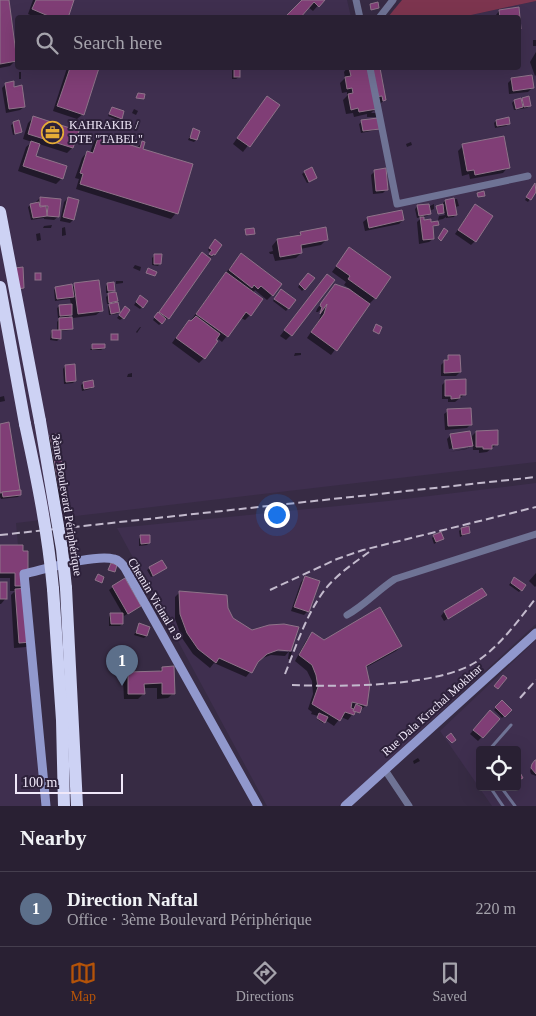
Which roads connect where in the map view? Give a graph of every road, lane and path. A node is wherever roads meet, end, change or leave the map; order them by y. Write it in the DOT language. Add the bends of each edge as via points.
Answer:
graph roads {
  1 [pos="356,0"];
  2 [pos="393,0"];
  3 [pos="359,15"];
  4 [pos="381,15"];
  5 [pos="370,70"];
  6 [pos="528,176"];
  7 [pos="0,212"];
  8 [pos="0,287"];
  9 [pos="536,534"];
  10 [pos="348,615"];
  11 [pos="536,633"];
  12 [pos="511,725"];
  13 [pos="493,746"];
  14 [pos="385,770"];
  15 [pos="493,791"];
  16 [pos="503,791"];
  17 [pos="255,804"];
  18 [pos="46,806"];
  19 [pos="64,806"];
  20 [pos="77,806"];
  21 [pos="345,806"];
  22 [pos="409,806"];
  23 [pos="503,806"];
  24 [pos="515,806"];
  1 -- 3 [label="street"];
  2 -- 4 [label="street"];
  5 -- 6 [label="street" via="397,204"];
  7 -- 20 [label="highway, 3ème Boulevard Périphérique, bridge" via="62,549"];
  8 -- 19 [label="highway, bridge" via="46,526 62,720"];
  9 -- 10 [label="street" via="395,579"];
  11 -- 14 [label="street, Rue Dala Krachal Mokhtar"];
  12 -- 13 [label="lane"];
  14 -- 21 [label="street, Rue Dala Krachal Mokhtar"];
  14 -- 22 [label="street"];
  15 -- 23 [label="lane"];
  16 -- 24 [label="lane"];
  17 -- 18 [label="street, Chemin Vicinal n 9" via="125,568 119,560 96,558 24,574"];
}
